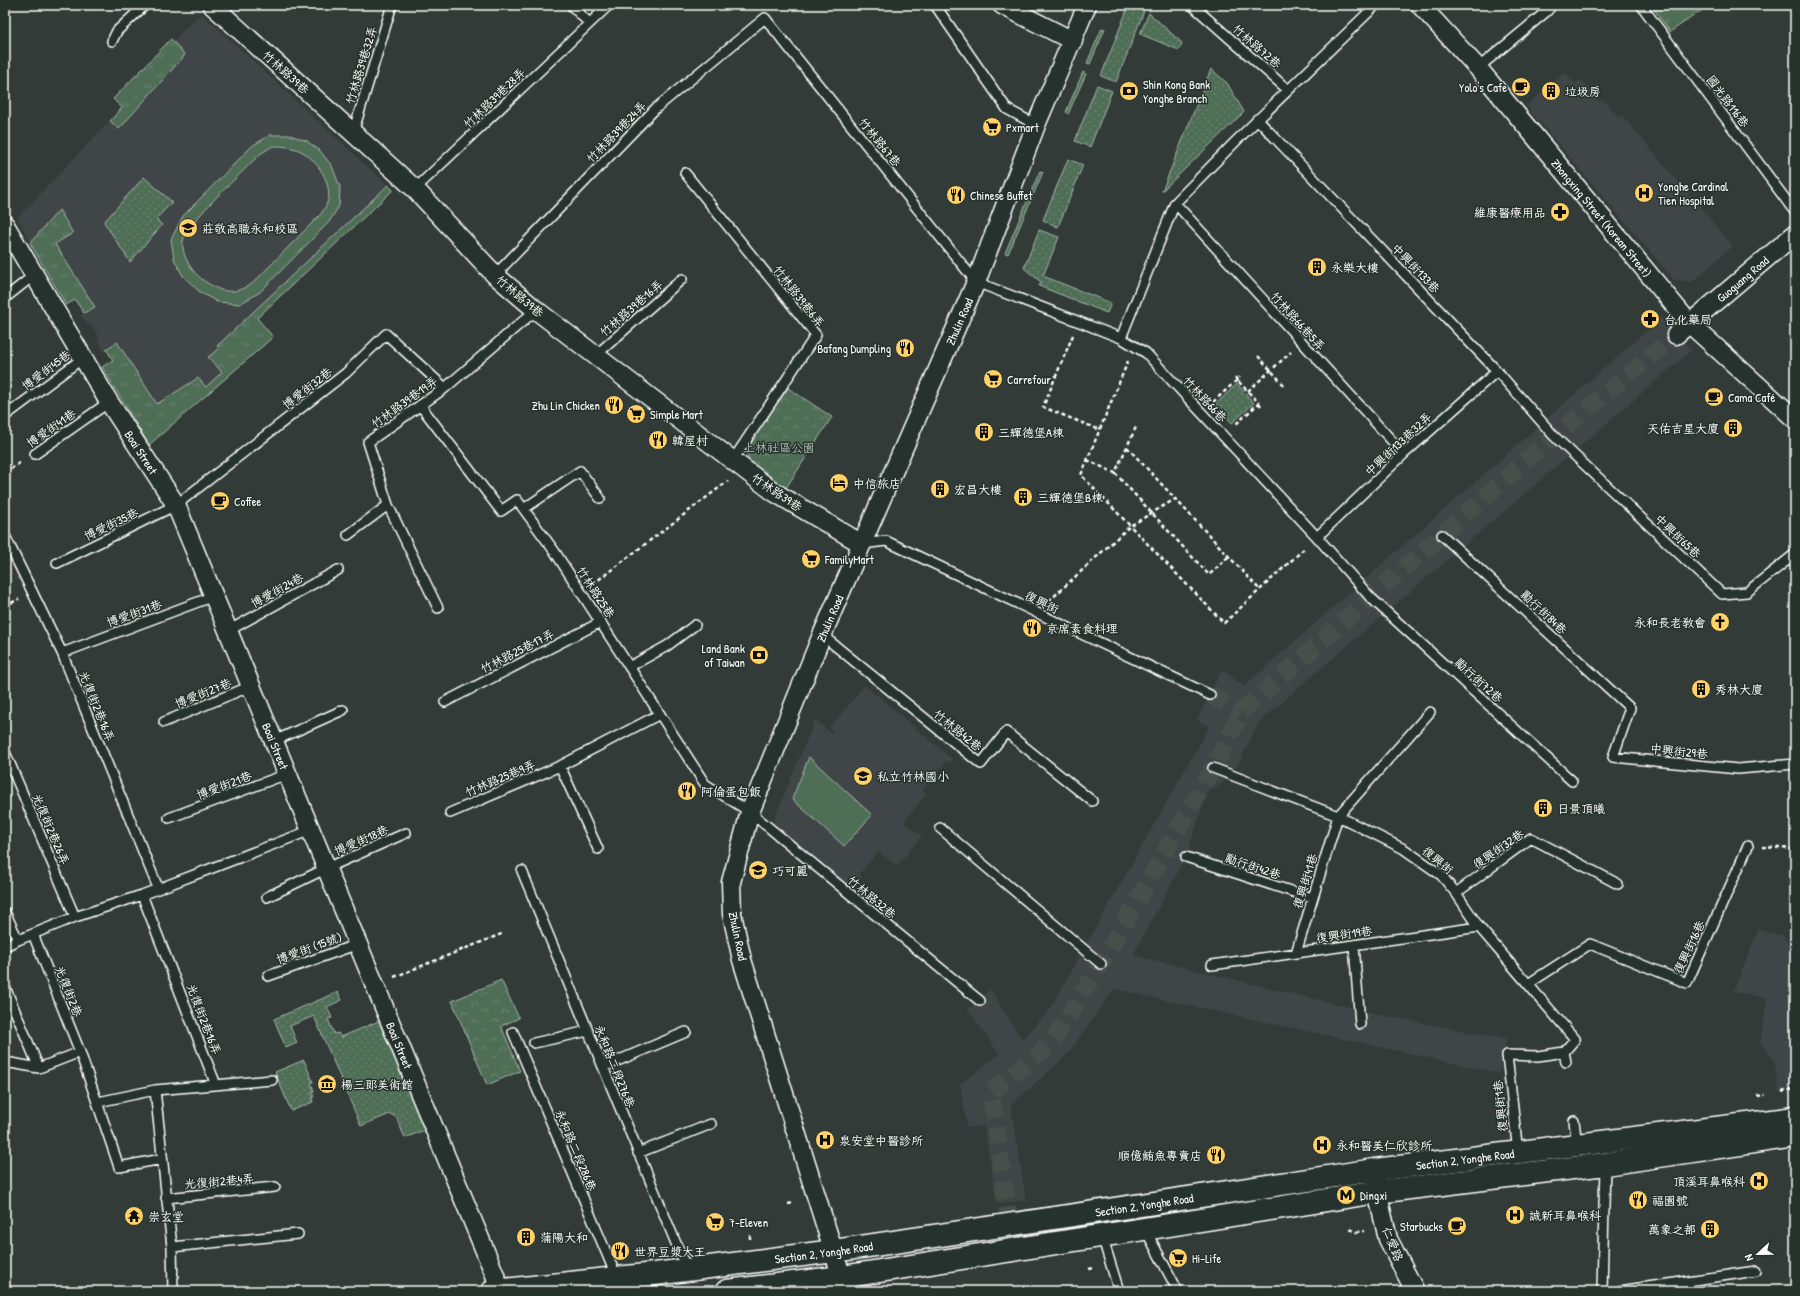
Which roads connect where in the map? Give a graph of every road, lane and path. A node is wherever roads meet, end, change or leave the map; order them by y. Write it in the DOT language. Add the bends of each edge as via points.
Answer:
graph roads {
  1 [pos="145,5"];
  2 [pos="212,5"];
  3 [pos="392,5"];
  4 [pos="571,5"];
  5 [pos="610,5"];
  6 [pos="935,5"];
  7 [pos="1002,5"];
  8 [pos="1087,5"];
  9 [pos="1192,5"];
  10 [pos="1376,5"];
  11 [pos="1420,5"];
  12 [pos="1552,5"];
  13 [pos="1641,5"];
  14 [pos="765,18"];
  15 [pos="589,23"];
  16 [pos="112,41"];
  17 [pos="1073,41"];
  18 [pos="1478,68"];
  19 [pos="1288,90"];
  20 [pos="1258,120"];
  21 [pos="1036,125"];
  22 [pos="353,133"];
  23 [pos="685,172"];
  24 [pos="415,189"];
  25 [pos="1175,203"];
  26 [pos="1795,212"];
  27 [pos="5,225"];
  28 [pos="1795,234"];
  29 [pos="34,275"];
  30 [pos="495,275"];
  31 [pos="682,279"];
  32 [pos="976,282"];
  33 [pos="5,298"];
  34 [pos="536,310"];
  35 [pos="1683,330"];
  36 [pos="1121,338"];
  37 [pos="1070,341"];
  38 [pos="1134,346"];
  39 [pos="1292,352"];
  40 [pos="595,356"];
  41 [pos="1258,356"];
  42 [pos="83,358"];
  43 [pos="1271,370"];
  44 [pos="1497,371"];
  45 [pos="1284,384"];
  46 [pos="445,388"];
  47 [pos="1248,391"];
  48 [pos="109,402"];
  49 [pos="420,405"];
  50 [pos="1201,412"];
  51 [pos="5,416"];
  52 [pos="1795,419"];
  53 [pos="1136,427"];
  54 [pos="1100,430"];
  55 [pos="1222,436"];
  56 [pos="1554,436"];
  57 [pos="1127,447"];
  58 [pos="35,454"];
  59 [pos="1404,454"];
  60 [pos="1087,460"];
  61 [pos="738,464"];
  62 [pos="5,473"];
  63 [pos="1115,473"];
  64 [pos="600,498"];
  65 [pos="1175,499"];
  66 [pos="176,505"];
  67 [pos="388,505"];
  68 [pos="524,508"];
  69 [pos="1152,513"];
  70 [pos="1130,526"];
  71 [pos="348,535"];
  72 [pos="1442,535"];
  73 [pos="5,536"];
  74 [pos="1317,537"];
  75 [pos="862,544"];
  76 [pos="1795,554"];
  77 [pos="1229,556"];
  78 [pos="57,563"];
  79 [pos="338,570"];
  80 [pos="1260,590"];
  81 [pos="582,593"];
  82 [pos="214,596"];
  83 [pos="1370,597"];
  84 [pos="438,608"];
  85 [pos="1037,613"];
  86 [pos="600,622"];
  87 [pos="695,625"];
  88 [pos="228,631"];
  89 [pos="822,635"];
  90 [pos="62,652"];
  91 [pos="629,667"];
  92 [pos="251,686"];
  93 [pos="1210,695"];
  94 [pos="445,702"];
  95 [pos="1630,708"];
  96 [pos="343,710"];
  97 [pos="1430,712"];
  98 [pos="660,714"];
  99 [pos="164,722"];
  100 [pos="274,741"];
  101 [pos="5,752"];
  102 [pos="1795,764"];
  103 [pos="560,766"];
  104 [pos="1213,768"];
  105 [pos="287,774"];
  106 [pos="1572,781"];
  107 [pos="1092,801"];
  108 [pos="750,812"];
  109 [pos="450,813"];
  110 [pos="1338,816"];
  111 [pos="169,818"];
  112 [pos="940,828"];
  113 [pos="311,830"];
  114 [pos="406,833"];
  115 [pos="1748,846"];
  116 [pos="598,849"];
  117 [pos="1795,849"];
  118 [pos="1186,857"];
  119 [pos="326,868"];
  120 [pos="522,871"];
  121 [pos="1618,884"];
  122 [pos="158,888"];
  123 [pos="1456,893"];
  124 [pos="142,895"];
  125 [pos="267,897"];
  126 [pos="1312,898"];
  127 [pos="5,912"];
  128 [pos="75,917"];
  129 [pos="1479,927"];
  130 [pos="504,933"];
  131 [pos="33,934"];
  132 [pos="18,940"];
  133 [pos="358,944"];
  134 [pos="1354,945"];
  135 [pos="5,946"];
  136 [pos="1296,953"];
  137 [pos="1101,964"];
  138 [pos="1212,965"];
  139 [pos="268,976"];
  140 [pos="1528,984"];
  141 [pos="375,985"];
  142 [pos="5,987"];
  143 [pos="980,1001"];
  144 [pos="1360,1024"];
  145 [pos="588,1031"];
  146 [pos="513,1032"];
  147 [pos="686,1032"];
  148 [pos="534,1043"];
  149 [pos="80,1052"];
  150 [pos="1564,1052"];
  151 [pos="5,1062"];
  152 [pos="1566,1062"];
  153 [pos="603,1067"];
  154 [pos="39,1068"];
  155 [pos="272,1080"];
  156 [pos="216,1085"];
  157 [pos="1794,1089"];
  158 [pos="154,1090"];
  159 [pos="1782,1092"];
  160 [pos="1765,1095"];
  161 [pos="1757,1096"];
  162 [pos="98,1102"];
  163 [pos="1795,1118"];
  164 [pos="1574,1121"];
  165 [pos="711,1124"];
  166 [pos="1795,1136"];
  167 [pos="1578,1146"];
  168 [pos="638,1153"];
  169 [pos="1518,1154"];
  170 [pos="162,1159"];
  171 [pos="1605,1164"];
  172 [pos="1376,1170"];
  173 [pos="275,1187"];
  174 [pos="1377,1192"];
  175 [pos="166,1198"];
  176 [pos="793,1202"];
  177 [pos="788,1204"];
  178 [pos="1145,1229"];
  179 [pos="1350,1229"];
  180 [pos="1357,1232"];
  181 [pos="298,1234"];
  182 [pos="750,1235"];
  183 [pos="1102,1236"];
  184 [pos="750,1239"];
  185 [pos="172,1247"];
  186 [pos="834,1251"];
  187 [pos="1094,1268"];
  188 [pos="1089,1269"];
  189 [pos="687,1270"];
  190 [pos="1756,1271"];
  191 [pos="617,1278"];
  192 [pos="844,1284"];
  193 [pos="496,1290"];
  194 [pos="173,1291"];
  195 [pos="727,1291"];
  196 [pos="1119,1291"];
  197 [pos="1178,1291"];
  198 [pos="1415,1291"];
  199 [pos="1602,1291"];
  200 [pos="1619,1291"];
  1 -- 16 [label="lane" via="117,31"];
  2 -- 22 [label="street, 竹林路39巷"];
  3 -- 22 [label="lane, 竹林路39巷32弄"];
  4 -- 15 [label="lane"];
  5 -- 15 [label="lane, 竹林路39巷28弄"];
  6 -- 21 [label="lane" via="1007,109"];
  7 -- 17 [label="street"];
  8 -- 17 [label="street, Zhulin Road"];
  9 -- 19 [label="lane, 竹林路72巷"];
  10 -- 19 [label="lane"];
  11 -- 18 [label="street, Zhongxing Street (Korean Street)"];
  12 -- 18 [label="lane"];
  13 -- 26 [label="lane, 國光路116巷"];
  14 -- 30 [label="lane, 竹林路39巷24弄" via="655,109"];
  14 -- 32 [label="lane, 竹林路67巷"];
  15 -- 24 [label="lane, 竹林路39巷28弄"];
  17 -- 21 [label="street, Zhulin Road"];
  18 -- 35 [label="street, Zhongxing Street (Korean Street)"];
  19 -- 20 [label="lane"];
  20 -- 25 [label="lane"];
  20 -- 44 [label="lane, 中興街133巷"];
  21 -- 32 [label="street, Zhulin Road"];
  22 -- 24 [label="street, 竹林路39巷"];
  23 -- 61 [label="lane, 竹林路39巷6弄" via="816,335"];
  24 -- 30 [label="street, 竹林路39巷"];
  25 -- 36 [label="lane"];
  25 -- 59 [label="lane, 竹林路66巷5弄"];
  27 -- 29 [label="street, Boai Street"];
  28 -- 35 [label="street, Guoguang Road"];
  29 -- 33 [label="lane"];
  29 -- 42 [label="street, Boai Street"];
  30 -- 34 [label="street, 竹林路39巷"];
  31 -- 40 [label="lane, 竹林路39巷16弄"];
  32 -- 36 [label="lane, 竹林路66巷"];
  32 -- 75 [label="street, Zhulin Road"];
  34 -- 40 [label="street, 竹林路39巷"];
  34 -- 46 [label="lane, 竹林路39巷19弄"];
  35 -- 52 [label="street, Zhongxing Street (Korean Street)"];
  36 -- 38 [label="lane, 竹林路66巷"];
  37 -- 54 [label="path" via="1043,407"];
  38 -- 50 [label="lane, 竹林路66巷" via="1146,353"];
  38 -- 54 [label="path"];
  39 -- 43 [label="path"];
  40 -- 61 [label="street, 竹林路39巷"];
  41 -- 43 [label="path"];
  42 -- 48 [label="street, Boai Street"];
  42 -- 51 [label="lane, 博愛街45巷"];
  43 -- 45 [label="path"];
  43 -- 47 [label="path"];
  44 -- 56 [label="lane, 中興街133巷"];
  44 -- 59 [label="lane, 中興街133巷32弄"];
  46 -- 49 [label="lane, 竹林路39巷19弄"];
  46 -- 66 [label="lane, 博愛街32巷" via="386,334 346,373"];
  47 -- 50 [label="path" via="1237,378"];
  47 -- 55 [label="path" via="1260,403"];
  48 -- 58 [label="lane, 博愛街41巷"];
  48 -- 66 [label="street, Boai Street"];
  49 -- 67 [label="lane, 竹林路39巷19弄" via="368,442"];
  49 -- 68 [label="lane" via="501,511 517,500"];
  50 -- 55 [label="lane, 竹林路66巷"];
  53 -- 57 [label="path"];
  54 -- 60 [label="path"];
  55 -- 74 [label="lane, 竹林路66巷"];
  56 -- 76 [label="lane, 中興街65巷" via="1722,594 1747,592"];
  57 -- 63 [label="path"];
  57 -- 65 [label="path"];
  58 -- 62 [label="path, 博愛街41巷"];
  59 -- 74 [label="lane, 中興街133巷32弄"];
  60 -- 63 [label="path"];
  60 -- 70 [label="path" via="1081,475"];
  61 -- 75 [label="street, 竹林路39巷" via="774,492"];
  61 -- 81 [label="path"];
  63 -- 69 [label="path"];
  64 -- 68 [label="lane" via="580,471"];
  65 -- 69 [label="path"];
  65 -- 77 [label="path"];
  66 -- 78 [label="lane, 博愛街35巷"];
  66 -- 82 [label="street, Boai Street"];
  67 -- 71 [label="lane"];
  67 -- 84 [label="lane, 竹林路39巷19弄"];
  68 -- 81 [label="lane, 竹林路25巷"];
  69 -- 70 [label="path"];
  69 -- 77 [label="path" via="1209,575"];
  70 -- 80 [label="path" via="1224,623"];
  70 -- 85 [label="path"];
  72 -- 95 [label="lane, 勵行街84巷"];
  73 -- 90 [label="lane, 光復街2巷16弄"];
  74 -- 80 [label="path"];
  74 -- 83 [label="lane, 竹林路66巷"];
  75 -- 85 [label="lane, 復興街" via="886,541"];
  75 -- 89 [label="street, Zhulin Road"];
  77 -- 80 [label="path"];
  79 -- 88 [label="lane, 博愛街24巷"];
  81 -- 86 [label="lane, 竹林路25巷"];
  82 -- 88 [label="street, Boai Street"];
  82 -- 90 [label="lane, 博愛街31巷"];
  83 -- 106 [label="lane, 勵行街72巷"];
  85 -- 93 [label="lane, 復興街"];
  86 -- 91 [label="lane, 竹林路25巷"];
  86 -- 94 [label="lane, 竹林路25巷17弄"];
  87 -- 91 [label="lane" via="667,646"];
  88 -- 92 [label="street, Boai Street"];
  89 -- 107 [label="lane, 竹林路42巷" via="981,764 1006,732"];
  89 -- 108 [label="street, Zhulin Road"];
  90 -- 122 [label="lane, 光復街2巷16弄"];
  91 -- 98 [label="lane, 竹林路25巷"];
  92 -- 99 [label="lane, 博愛街27巷"];
  92 -- 100 [label="street, Boai Street"];
  95 -- 102 [label="lane, 中興街29巷" via="1613,757 1738,769"];
  96 -- 100 [label="lane"];
  97 -- 110 [label="lane"];
  98 -- 103 [label="lane, 竹林路25巷9弄"];
  98 -- 108 [label="lane, 竹林路25巷" via="706,784"];
  100 -- 105 [label="street, Boai Street"];
  101 -- 128 [label="lane, 光復街2巷26弄"];
  103 -- 109 [label="lane, 竹林路25巷9弄"];
  103 -- 116 [label="lane"];
  104 -- 110 [label="lane, 復興街"];
  105 -- 111 [label="lane, 博愛街21巷"];
  105 -- 113 [label="street, Boai Street"];
  108 -- 143 [label="lane, 竹林路32巷"];
  108 -- 186 [label="street, Zhulin Road" via="731,882 732,914 742,960"];
  110 -- 123 [label="lane, 復興街" via="1404,849 1442,875"];
  110 -- 126 [label="lane, 復興街41巷"];
  112 -- 137 [label="lane"];
  113 -- 119 [label="street, Boai Street"];
  113 -- 122 [label="lane"];
  114 -- 119 [label="lane, 博愛街18巷"];
  115 -- 117 [label="path"];
  115 -- 140 [label="lane, 復興街16巷" via="1687,983 1590,944"];
  118 -- 126 [label="lane, 勵行街42巷"];
  119 -- 125 [label="lane, 博愛街18巷"];
  119 -- 133 [label="street, Boai Street"];
  120 -- 145 [label="lane, 永和路二段276巷"];
  121 -- 123 [label="lane, 復興街32巷" via="1531,838"];
  122 -- 124 [label="lane"];
  123 -- 129 [label="lane, 復興街"];
  124 -- 128 [label="lane"];
  124 -- 156 [label="lane, 光復街2巷16弄"];
  126 -- 136 [label="lane, 復興街41巷"];
  127 -- 132 [label="lane"];
  128 -- 131 [label="lane"];
  129 -- 134 [label="lane, 復興街19巷"];
  129 -- 140 [label="lane, 復興街"];
  130 -- 141 [label="path"];
  131 -- 132 [label="lane"];
  131 -- 149 [label="lane, 光復街2巷"];
  132 -- 135 [label="lane"];
  133 -- 139 [label="lane, 博愛街 (15號)"];
  133 -- 141 [label="street, Boai Street"];
  134 -- 136 [label="lane, 復興街19巷"];
  134 -- 144 [label="lane"];
  136 -- 138 [label="lane, 復興街19巷"];
  140 -- 150 [label="lane, 復興街" via="1575,1039"];
  141 -- 193 [label="street, Boai Street" via="495,1275"];
  142 -- 154 [label="lane"];
  145 -- 148 [label="lane"];
  145 -- 153 [label="lane, 永和路二段276巷"];
  146 -- 191 [label="lane, 永和路二段286巷"];
  147 -- 153 [label="lane"];
  149 -- 154 [label="lane"];
  149 -- 162 [label="lane, 光復街2巷"];
  150 -- 152 [label="lane"];
  150 -- 169 [label="lane, 復興街1巷" via="1538,1056 1507,1055"];
  151 -- 154 [label="lane"];
  153 -- 168 [label="lane, 永和路二段276巷"];
  155 -- 156 [label="lane"];
  156 -- 158 [label="lane"];
  157 -- 159 [label="path"];
  158 -- 162 [label="lane"];
  158 -- 170 [label="lane"];
  160 -- 161 [label="path"];
  162 -- 170 [label="lane, 光復街2巷" via="119,1167"];
  163 -- 167 [label="main road, Section 2, Yonghe Road"];
  164 -- 167 [label="lane"];
  165 -- 168 [label="lane"];
  166 -- 171 [label="main road, Section 2, Yonghe Road"];
  167 -- 169 [label="main road, Section 2, Yonghe Road"];
  168 -- 189 [label="lane, 永和路二段276巷"];
  169 -- 172 [label="main road, Section 2, Yonghe Road"];
  170 -- 175 [label="lane"];
  171 -- 174 [label="main road, Section 2, Yonghe Road"];
  171 -- 199 [label="lane"];
  172 -- 174 [label="street, 仁愛路"];
  172 -- 186 [label="main road, Section 2, Yonghe Road"];
  173 -- 175 [label="lane, 光復街2巷4弄"];
  174 -- 178 [label="main road, Section 2, Yonghe Road"];
  174 -- 198 [label="street, 仁愛路" via="1388,1239"];
  175 -- 185 [label="lane"];
  176 -- 177 [label="path"];
  178 -- 183 [label="main road, Section 2, Yonghe Road"];
  178 -- 197 [label="lane"];
  179 -- 180 [label="path"];
  181 -- 185 [label="lane"];
  182 -- 184 [label="path"];
  183 -- 192 [label="main road, Section 2, Yonghe Road"];
  183 -- 196 [label="lane"];
  185 -- 194 [label="lane"];
  186 -- 189 [label="main road, Section 2, Yonghe Road"];
  186 -- 192 [label="street, Zhulin Road"];
  187 -- 188 [label="path"];
  189 -- 191 [label="main road, Section 2, Yonghe Road"];
  190 -- 200 [label="lane"];
  191 -- 193 [label="main road, Section 2, Yonghe Road"];
  192 -- 195 [label="main road, Section 2, Yonghe Road"];
}
